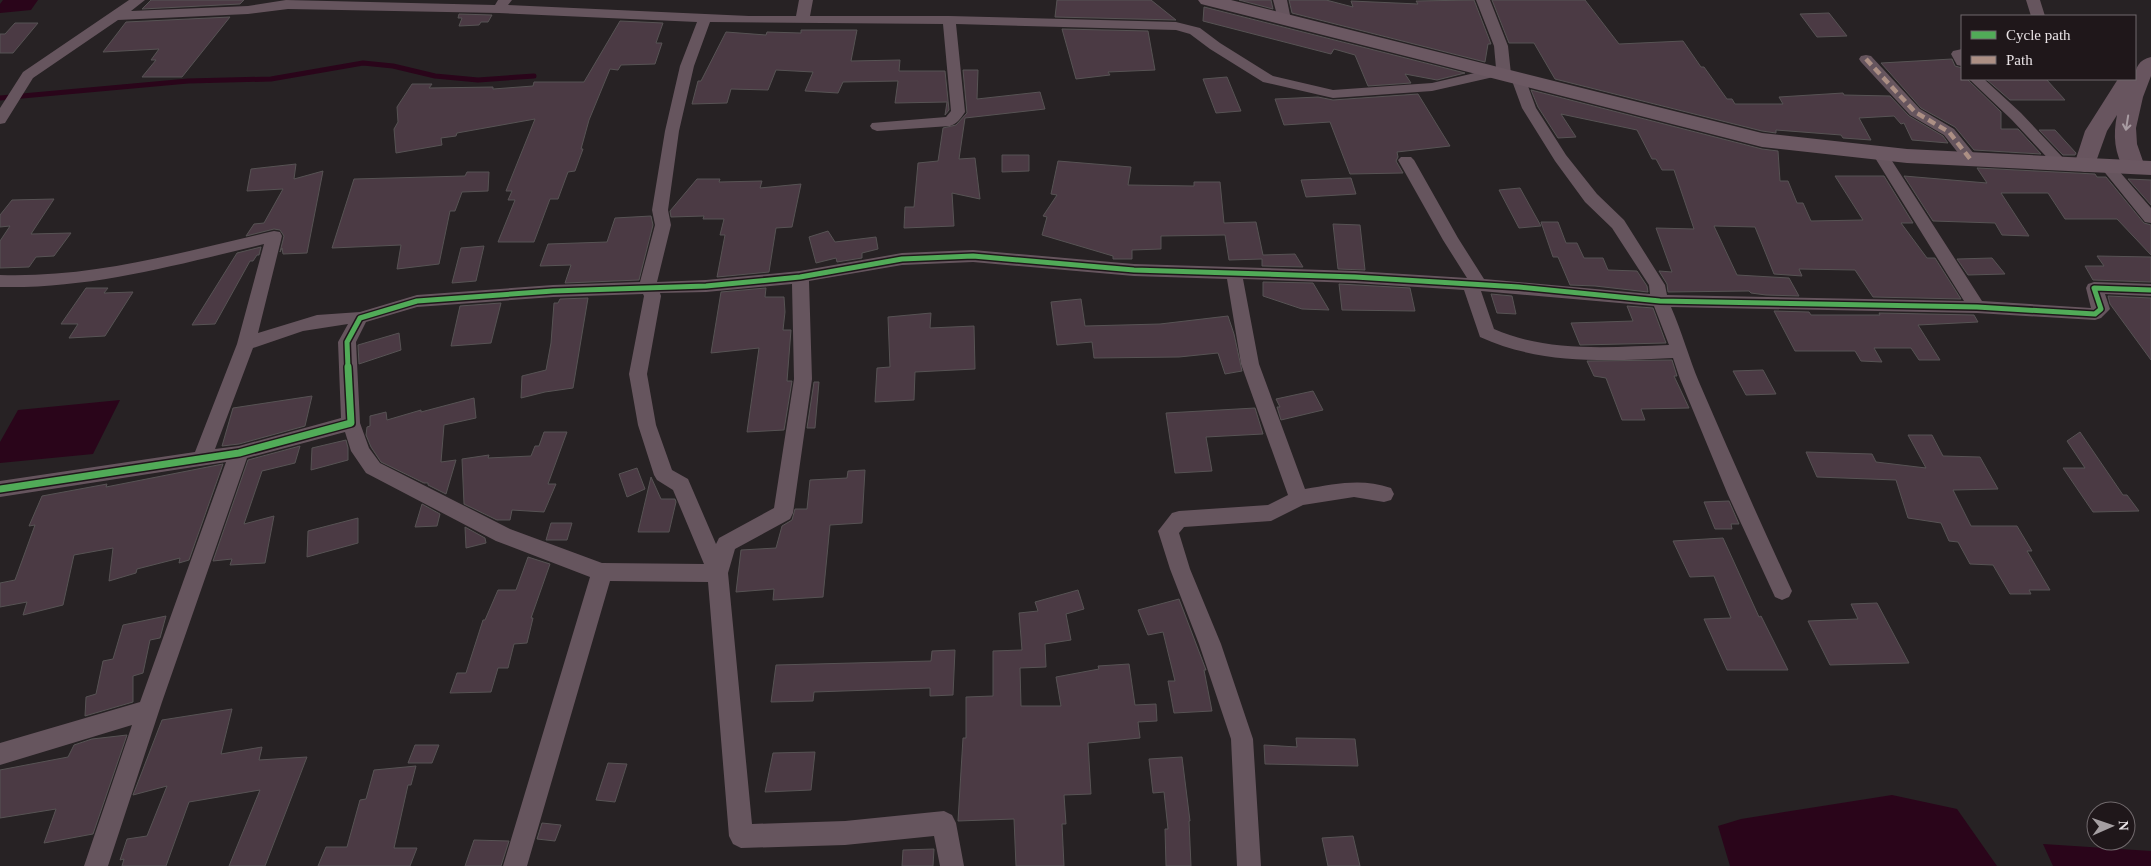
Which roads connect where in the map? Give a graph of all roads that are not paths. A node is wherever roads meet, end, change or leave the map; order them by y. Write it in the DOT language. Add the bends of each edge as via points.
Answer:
graph roads {
  1 [pos="138,0"];
  2 [pos="806,0"];
  3 [pos="1208,0"];
  4 [pos="1483,0"];
  5 [pos="2033,0"];
  6 [pos="291,3"];
  7 [pos="502,4"];
  8 [pos="1282,10"];
  9 [pos="2038,15"];
  10 [pos="115,16"];
  11 [pos="705,19"];
  12 [pos="802,20"];
  13 [pos="949,20"];
  14 [pos="2151,52"];
  15 [pos="1866,59"];
  16 [pos="2151,63"];
  17 [pos="2136,66"];
  18 [pos="1506,75"];
  19 [pos="1977,80"];
  20 [pos="2127,80"];
  21 [pos="18,90"];
  22 [pos="0,120"];
  23 [pos="877,126"];
  24 [pos="1880,153"];
  25 [pos="1406,160"];
  26 [pos="1971,160"];
  27 [pos="2061,164"];
  28 [pos="2085,165"];
  29 [pos="2107,166"];
  30 [pos="2143,168"];
  31 [pos="2151,218"];
  32 [pos="1234,273"];
  33 [pos="800,277"];
  34 [pos="0,281"];
  35 [pos="1475,284"];
  36 [pos="647,287"];
  37 [pos="2151,290"];
  38 [pos="1660,301"];
  39 [pos="1977,307"];
  40 [pos="360,318"];
  41 [pos="246,344"];
  42 [pos="1680,351"];
  43 [pos="351,423"];
  44 [pos="239,453"];
  45 [pos="201,460"];
  46 [pos="0,489"];
  47 [pos="1384,494"];
  48 [pos="1299,498"];
  49 [pos="602,572"];
  50 [pos="718,573"];
  51 [pos="1782,591"];
  52 [pos="148,710"];
  53 [pos="0,754"];
  54 [pos="96,866"];
  55 [pos="516,866"];
  56 [pos="952,866"];
  57 [pos="1249,866"];
  1 -- 10 [label="street"];
  2 -- 12 [label="street"];
  3 -- 8 [label="highway"];
  4 -- 18 [label="street" via="1500,46"];
  5 -- 9 [label="street"];
  6 -- 7 [label="street"];
  6 -- 10 [label="street" via="248,10"];
  7 -- 11 [label="street"];
  8 -- 18 [label="highway"];
  10 -- 21 [label="street" via="28,75"];
  11 -- 12 [label="street"];
  11 -- 36 [label="street" via="687,66 672,131 660,210 663,225"];
  12 -- 13 [label="street"];
  13 -- 18 [label="street" via="1176,26 1195,31 1268,79 1333,94 1432,87"];
  13 -- 23 [label="street" via="958,112 950,121"];
  14 -- 17 [label="main road"];
  15 -- 26 [label="street" via="1915,112 1949,132"];
  16 -- 30 [label="main road, one-way" via="2145,68 2130,102 2124,138"];
  18 -- 24 [label="highway" via="1762,140"];
  18 -- 38 [label="street" via="1560,158 1591,198 1618,224 1656,285"];
  19 -- 27 [label="street"];
  20 -- 28 [label="main road" via="2096,131"];
  21 -- 22 [label="street"];
  24 -- 26 [label="highway"];
  24 -- 39 [label="street"];
  25 -- 35 [label="street"];
  26 -- 27 [label="highway"];
  27 -- 28 [label="highway"];
  28 -- 29 [label="highway"];
  29 -- 30 [label="highway"];
  29 -- 31 [label="street"];
  32 -- 33 [label="street" via="1134,270 973,256 902,259"];
  32 -- 35 [label="street" via="1355,276"];
  32 -- 48 [label="street" via="1250,364"];
  33 -- 36 [label="street" via="706,286"];
  33 -- 50 [label="street" via="803,379 783,513 726,544"];
  34 -- 41 [label="street" via="31,284 115,273 274,236"];
  35 -- 38 [label="street"];
  35 -- 42 [label="street" via="1486,333 1498,340 1553,350 1605,354"];
  36 -- 40 [label="street" via="417,301"];
  36 -- 50 [label="street" via="654,296 638,374 647,425 664,475 682,485"];
  37 -- 39 [label="street" via="2094,288 2101,309 2096,314"];
  38 -- 39 [label="street"];
  38 -- 42 [label="street"];
  40 -- 41 [label="street" via="343,317 292,327"];
  40 -- 43 [label="street" via="347,342"];
  41 -- 45 [label="street"];
  42 -- 51 [label="street" via="1688,379"];
  43 -- 44 [label="street"];
  43 -- 49 [label="street" via="360,451 374,468 503,535"];
  44 -- 45 [label="street"];
  44 -- 52 [label="street"];
  45 -- 46 [label="street" via="155,464"];
  47 -- 48 [label="street" via="1354,489"];
  48 -- 57 [label="street" via="1270,513 1179,519 1168,531 1242,739"];
  49 -- 50 [label="street"];
  49 -- 55 [label="street"];
  50 -- 56 [label="street" via="741,836 845,833 944,823"];
  52 -- 53 [label="street"];
  52 -- 54 [label="street"];
}
